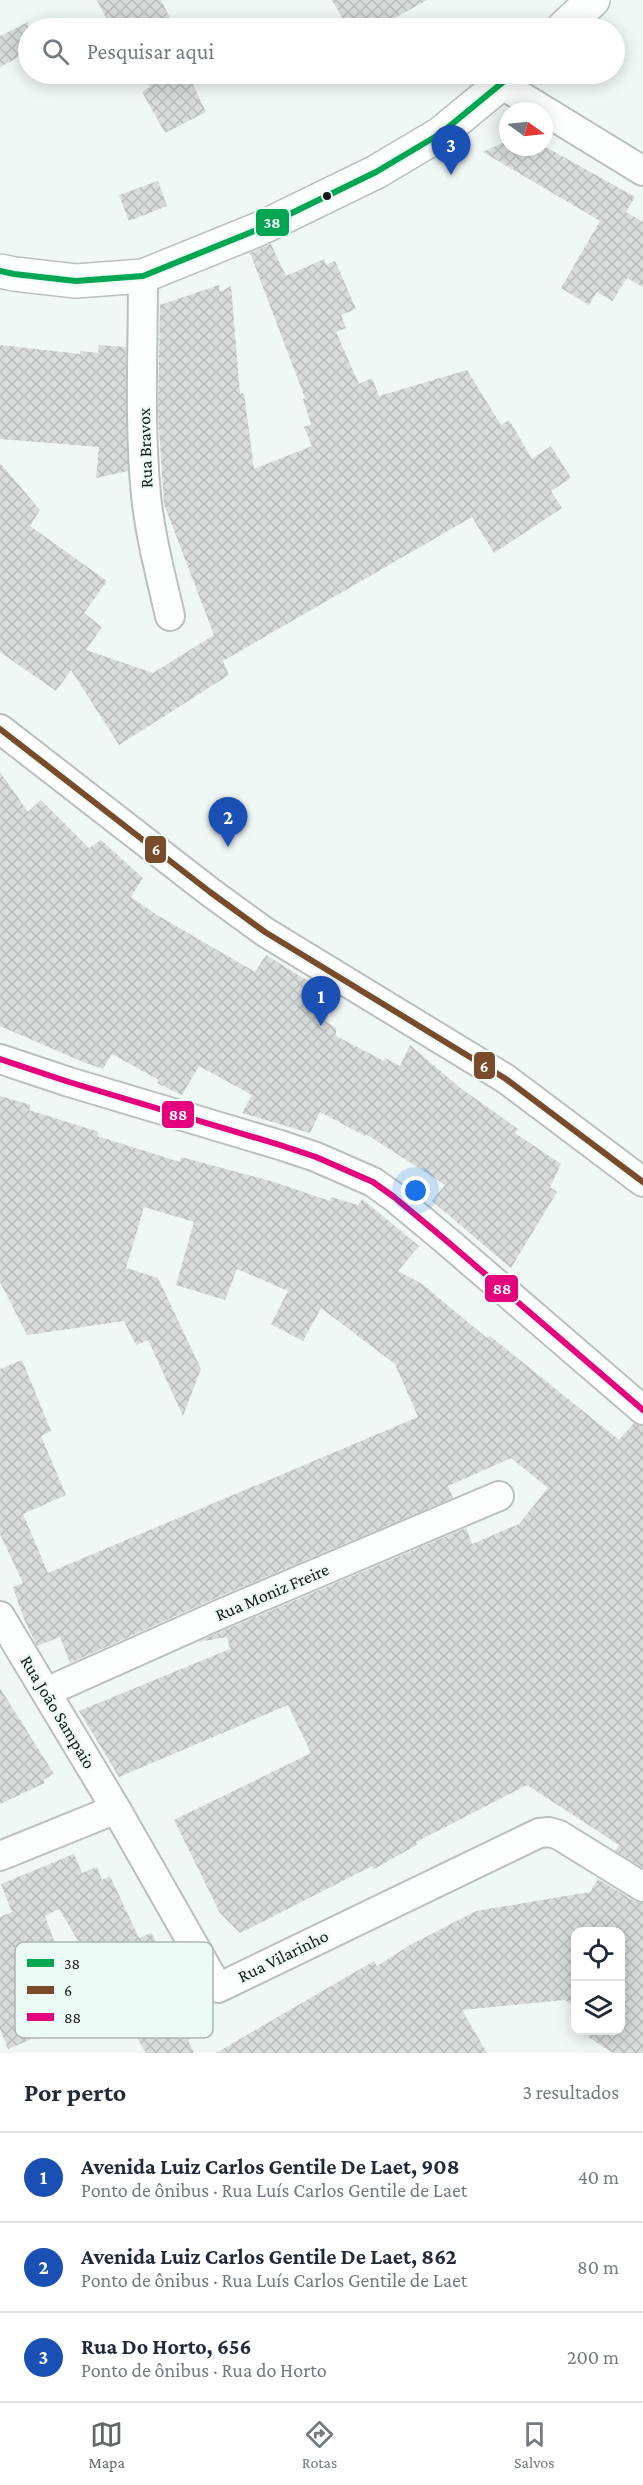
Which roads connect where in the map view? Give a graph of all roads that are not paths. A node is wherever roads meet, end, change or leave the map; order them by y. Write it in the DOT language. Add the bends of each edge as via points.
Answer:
graph roads {
  1 [pos="593,0"];
  2 [pos="574,18"];
  3 [pos="501,84"];
  4 [pos="514,84"];
  5 [pos="643,171"];
  6 [pos="0,271"];
  7 [pos="143,276"];
  8 [pos="170,616"];
  9 [pos="0,729"];
  10 [pos="0,1059"];
  11 [pos="643,1182"];
  12 [pos="643,1410"];
  13 [pos="499,1496"];
  14 [pos="0,1616"];
  15 [pos="46,1692"];
  16 [pos="116,1809"];
  17 [pos="0,1856"];
  18 [pos="643,1887"];
  19 [pos="192,1942"];
  20 [pos="213,1979"];
  1 -- 2 [label="street"];
  3 -- 7 [label="street" via="440,134 376,172 259,229"];
  4 -- 5 [label="street"];
  6 -- 7 [label="street" via="76,281"];
  7 -- 8 [label="street, Rua Bravox" via="146,496"];
  9 -- 11 [label="street" via="265,932 506,1079"];
  10 -- 12 [label="street" via="280,1145 373,1182"];
  13 -- 15 [label="street, Rua Moniz Freire"];
  14 -- 15 [label="street, Rua João Sampaio"];
  15 -- 16 [label="street, Rua João Sampaio"];
  16 -- 17 [label="street"];
  16 -- 19 [label="street, Rua Vilarinho"];
  18 -- 20 [label="street, Rua Vilarinho" via="559,1835 539,1833 218,1988"];
}
